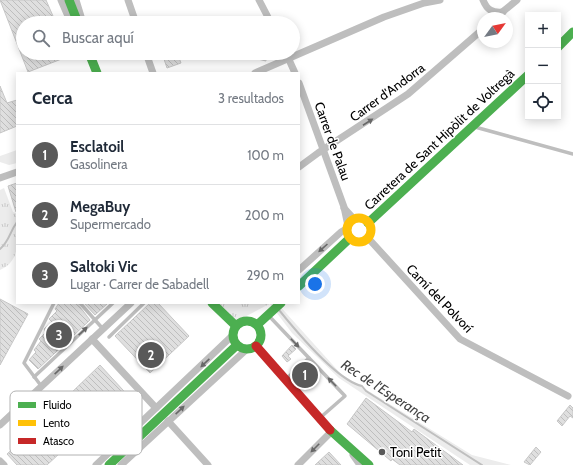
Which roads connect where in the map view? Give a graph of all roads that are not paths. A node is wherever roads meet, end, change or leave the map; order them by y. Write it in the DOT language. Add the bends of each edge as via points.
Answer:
graph roads {
  1 [pos="61,0"];
  2 [pos="69,0"];
  3 [pos="76,0"];
  4 [pos="128,0"];
  5 [pos="259,0"];
  6 [pos="440,0"];
  7 [pos="483,0"];
  8 [pos="517,0"];
  9 [pos="493,12"];
  10 [pos="503,12"];
  11 [pos="68,16"];
  12 [pos="75,16"];
  13 [pos="81,16"];
  14 [pos="134,16"];
  15 [pos="267,16"];
  16 [pos="573,32"];
  17 [pos="477,33"];
  18 [pos="561,44"];
  19 [pos="300,50"];
  20 [pos="91,60"];
  21 [pos="148,60"];
  22 [pos="278,60"];
  23 [pos="289,60"];
  24 [pos="96,72"];
  25 [pos="152,72"];
  26 [pos="257,72"];
  27 [pos="295,72"];
  28 [pos="525,78"];
  29 [pos="300,86"];
  30 [pos="474,126"];
  31 [pos="323,150"];
  32 [pos="573,154"];
  33 [pos="300,166"];
  34 [pos="16,172"];
  35 [pos="0,178"];
  36 [pos="344,207"];
  37 [pos="354,219"];
  38 [pos="368,223"];
  39 [pos="348,231"];
  40 [pos="368,238"];
  41 [pos="300,269"];
  42 [pos="301,281"];
  43 [pos="54,304"];
  44 [pos="81,304"];
  45 [pos="112,304"];
  46 [pos="130,304"];
  47 [pos="143,304"];
  48 [pos="213,304"];
  49 [pos="278,306"];
  50 [pos="268,315"];
  51 [pos="95,320"];
  52 [pos="257,325"];
  53 [pos="103,329"];
  54 [pos="234,331"];
  55 [pos="109,337"];
  56 [pos="92,339"];
  57 [pos="237,345"];
  58 [pos="251,348"];
  59 [pos="309,358"];
  60 [pos="34,377"];
  61 [pos="286,380"];
  62 [pos="42,387"];
  63 [pos="38,391"];
  64 [pos="140,391"];
  65 [pos="142,393"];
  66 [pos="568,396"];
  67 [pos="156,408"];
  68 [pos="10,416"];
  69 [pos="320,418"];
  70 [pos="142,421"];
  71 [pos="168,421"];
  72 [pos="0,425"];
  73 [pos="332,431"];
  74 [pos="142,434"];
  75 [pos="142,445"];
  76 [pos="349,449"];
  77 [pos="107,455"];
  78 [pos="120,455"];
  79 [pos="132,455"];
  80 [pos="0,461"];
  81 [pos="4,465"];
  82 [pos="96,465"];
  83 [pos="109,465"];
  84 [pos="121,465"];
  85 [pos="208,465"];
  86 [pos="298,465"];
  87 [pos="360,465"];
  88 [pos="369,465"];
  1 -- 11 [label="street"];
  2 -- 12 [label="street"];
  3 -- 13 [label="street"];
  4 -- 14 [label="street"];
  5 -- 15 [label="street"];
  6 -- 19 [label="street" via="384,17"];
  7 -- 9 [label="street" via="486,8"];
  8 -- 10 [label="street"];
  16 -- 18 [label="street"];
  31 -- 17 [label="street, Carrer d'Andorra, one-way" via="408,94"];
  20 -- 24 [label="street"];
  21 -- 25 [label="street"];
  22 -- 26 [label="street"];
  23 -- 27 [label="street"];
  28 -- 30 [label="street, Carretera de Sant Hipòlit de Voltregà"];
  29 -- 31 [label="street, Carrer de Palau"];
  30 -- 32 [label="lane"];
  30 -- 38 [label="street, Carretera de Sant Hipòlit de Voltregà"];
  31 -- 33 [label="street, Carrer d'Andorra"];
  31 -- 36 [label="street, Carrer de Palau"];
  34 -- 35 [label="street"];
  36 -- 37 [label="street, Carrer de Palau"];
  36 -- 39 [label="street, Carrer de Palau"];
  37 -- 38 [label="street" via="361,218"];
  37 -- 39 [label="street"];
  38 -- 40 [label="street" via="371,230"];
  39 -- 40 [label="street" via="357,242"];
  39 -- 41 [label="street, one-way" via="341,232"];
  39 -- 42 [label="street"];
  40 -- 66 [label="street, Camí del Polvorí" via="460,339"];
  43 -- 60 [label="lane" via="24,363"];
  44 -- 51 [label="lane"];
  45 -- 51 [label="lane"];
  46 -- 53 [label="street"];
  47 -- 55 [label="lane"];
  48 -- 54 [label="street"];
  49 -- 50 [label="street"];
  50 -- 52 [label="street"];
  50 -- 59 [label="lane, one-way"];
  51 -- 53 [label="lane"];
  60 -- 51 [label="lane, one-way"];
  52 -- 54 [label="street" via="246,321"];
  52 -- 58 [label="street" via="261,334 259,342"];
  53 -- 56 [label="street"];
  54 -- 57 [label="street"];
  54 -- 67 [label="street, one-way"];
  62 -- 56 [label="street, one-way"];
  56 -- 64 [label="street"];
  57 -- 58 [label="street"];
  57 -- 74 [label="street"];
  58 -- 61 [label="street"];
  71 -- 58 [label="street, one-way"];
  59 -- 61 [label="lane"];
  69 -- 59 [label="lane, one-way" via="345,396"];
  60 -- 62 [label="lane"];
  61 -- 69 [label="street"];
  62 -- 63 [label="street"];
  65 -- 67 [label="street"];
  67 -- 70 [label="street"];
  68 -- 72 [label="street"];
  69 -- 73 [label="street"];
  71 -- 75 [label="street"];
  71 -- 85 [label="street"];
  73 -- 76 [label="street"];
  73 -- 86 [label="street, one-way"];
  76 -- 87 [label="street"];
  76 -- 88 [label="street"];
  77 -- 82 [label="street"];
  78 -- 83 [label="street"];
  79 -- 84 [label="street"];
  80 -- 81 [label="street"];
}
